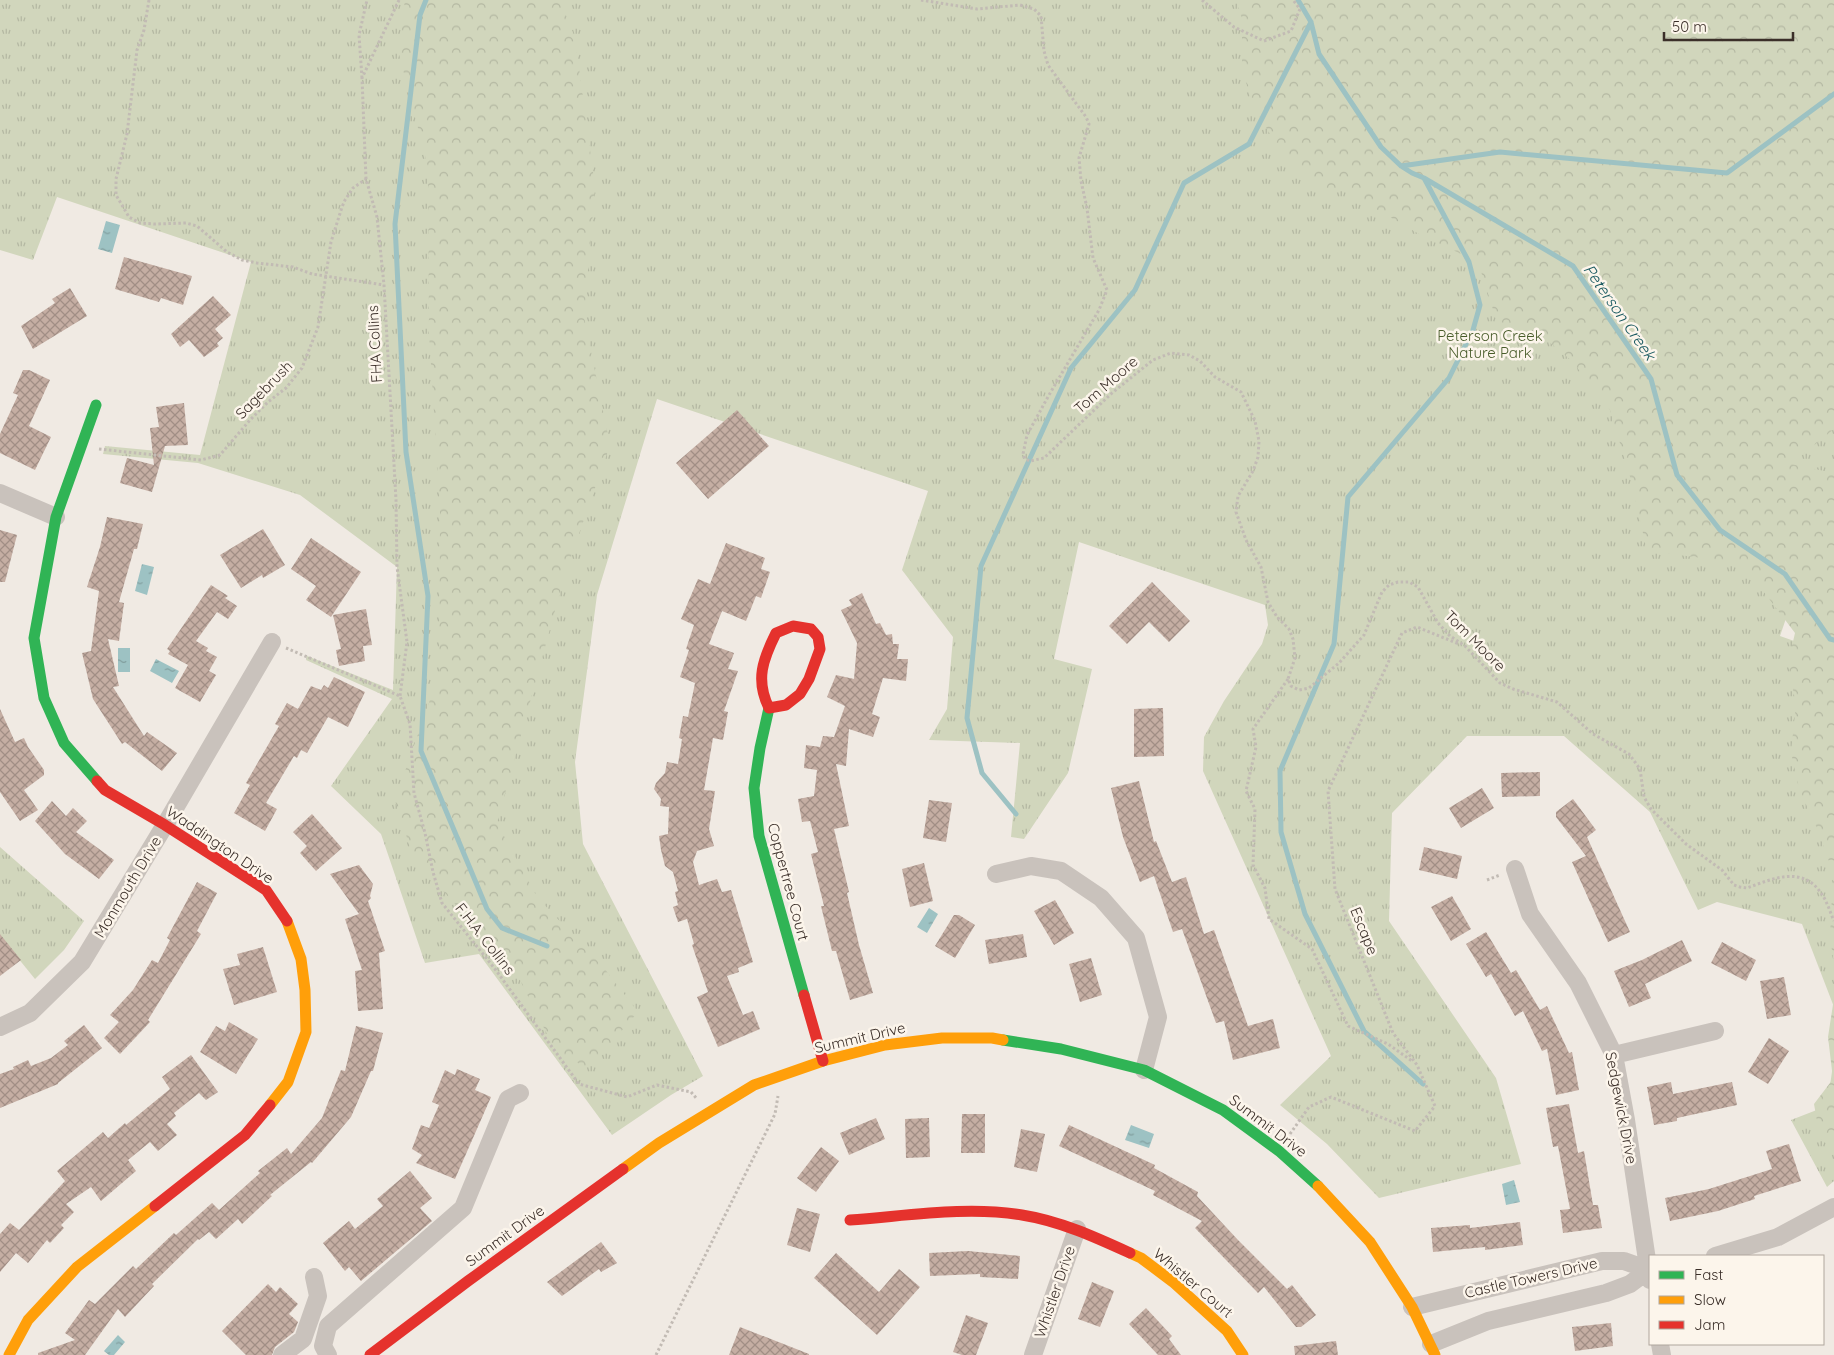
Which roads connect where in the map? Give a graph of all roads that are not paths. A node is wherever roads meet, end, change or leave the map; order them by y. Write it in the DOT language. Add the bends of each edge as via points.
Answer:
graph roads {
  1 [pos="96,405"];
  2 [pos="0,492"];
  3 [pos="56,517"];
  4 [pos="272,642"];
  5 [pos="769,708"];
  6 [pos="165,825"];
  7 [pos="1515,869"];
  8 [pos="996,874"];
  9 [pos="0,1027"];
  10 [pos="1715,1031"];
  11 [pos="1614,1055"];
  12 [pos="822,1060"];
  13 [pos="1144,1070"];
  14 [pos="520,1093"];
  15 [pos="1834,1207"];
  16 [pos="850,1220"];
  17 [pos="1077,1229"];
  18 [pos="1718,1255"];
  19 [pos="1649,1267"];
  20 [pos="1649,1273"];
  21 [pos="1649,1274"];
  22 [pos="314,1277"];
  23 [pos="1412,1307"];
  24 [pos="1433,1349"];
  25 [pos="9,1355"];
  26 [pos="282,1355"];
  27 [pos="328,1355"];
  28 [pos="370,1355"];
  29 [pos="1032,1355"];
  30 [pos="1243,1355"];
  1 -- 3 [label="street, Waddington Drive"];
  2 -- 3 [label="street"];
  3 -- 6 [label="street, Waddington Drive" via="34,638 44,698 64,742 105,790"];
  4 -- 6 [label="street, Monmouth Drive"];
  5 -- 5 [label="street" via="786,705 800,694 809,679 820,649 818,637 811,630 793,626 783,628 770,642 761,682"];
  5 -- 12 [label="street, Coppertree Court" via="754,788 759,836"];
  6 -- 9 [label="street, Monmouth Drive" via="82,962 30,1013"];
  6 -- 25 [label="street, Waddington Drive" via="266,890 288,922 301,959 306,1032 288,1082 245,1135 77,1267 28,1320"];
  7 -- 11 [label="street, Sedgewick Drive" via="1530,914 1578,983"];
  8 -- 13 [label="street" via="1031,866 1061,871 1101,898 1136,938 1158,1017"];
  10 -- 11 [label="street"];
  11 -- 19 [label="street, Sedgewick Drive"];
  12 -- 13 [label="street, Summit Drive" via="885,1045 942,1038 992,1038 1061,1049"];
  12 -- 28 [label="street, Summit Drive" via="754,1085 659,1143"];
  13 -- 23 [label="street, Summit Drive" via="1223,1110 1279,1151 1319,1187 1370,1242"];
  14 -- 27 [label="street" via="508,1099 463,1208 328,1326 322,1346"];
  15 -- 18 [label="street" via="1778,1237"];
  16 -- 17 [label="street, Whistler Court" via="965,1211 1022,1215"];
  17 -- 29 [label="street, Whistler Drive"];
  17 -- 30 [label="street, Whistler Court" via="1141,1258 1173,1282 1227,1331"];
  20 -- 23 [label="street, Castle Towers Drive" via="1624,1261 1602,1261"];
  21 -- 24 [label="street, Castle Towers Drive" via="1606,1293 1488,1321"];
  22 -- 26 [label="street" via="318,1296 303,1339"];
  23 -- 24 [label="street, Summit Drive"];
}
